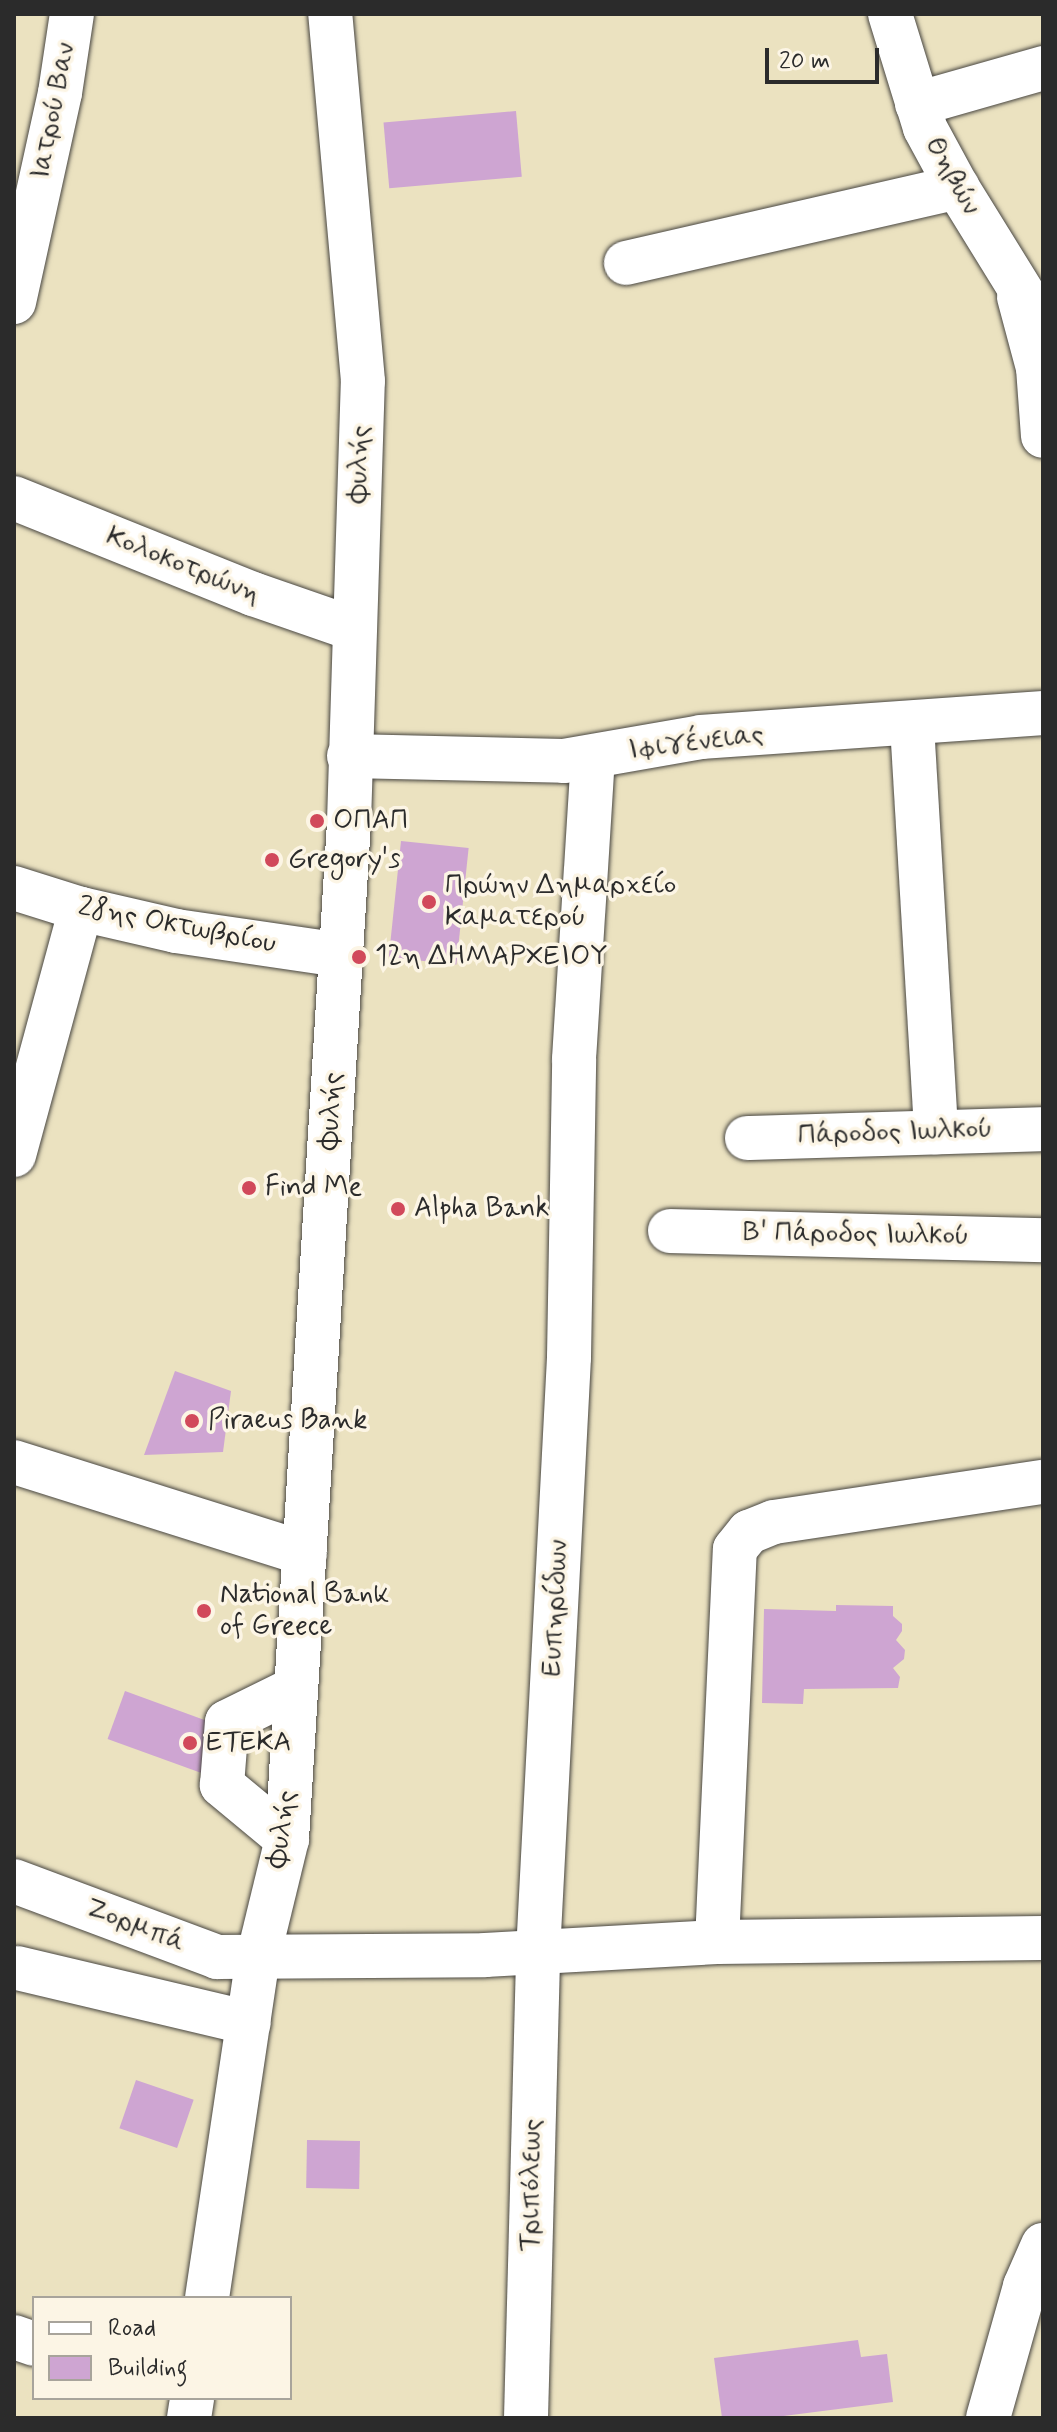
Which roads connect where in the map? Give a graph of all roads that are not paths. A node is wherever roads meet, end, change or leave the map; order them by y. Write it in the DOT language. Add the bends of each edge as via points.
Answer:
graph roads {
  1 [pos="72,14"];
  2 [pos="330,14"];
  3 [pos="890,14"];
  4 [pos="1043,68"];
  5 [pos="1043,91"];
  6 [pos="921,116"];
  7 [pos="957,187"];
  8 [pos="626,263"];
  9 [pos="1029,279"];
  10 [pos="14,302"];
  11 [pos="1043,326"];
  12 [pos="1043,436"];
  13 [pos="14,498"];
  14 [pos="354,629"];
  15 [pos="1043,713"];
  16 [pos="912,725"];
  17 [pos="349,756"];
  18 [pos="593,758"];
  19 [pos="14,888"];
  20 [pos="81,909"];
  21 [pos="341,955"];
  22 [pos="1043,1129"];
  23 [pos="936,1132"];
  24 [pos="747,1138"];
  25 [pos="14,1155"];
  26 [pos="670,1231"];
  27 [pos="1043,1240"];
  28 [pos="14,1462"];
  29 [pos="1043,1482"];
  30 [pos="305,1554"];
  31 [pos="296,1688"];
  32 [pos="287,1839"];
  33 [pos="14,1881"];
  34 [pos="1043,1938"];
  35 [pos="717,1942"];
  36 [pos="538,1953"];
  37 [pos="258,1958"];
  38 [pos="17,1968"];
  39 [pos="249,2023"];
  40 [pos="1043,2245"];
  41 [pos="207,2296"];
  42 [pos="526,2418"];
  43 [pos="988,2418"];
  1 -- 10 [label="street, Ιατρού Βαν"];
  2 -- 14 [label="street, Φυλής" via="363,381"];
  3 -- 6 [label="street, Θηβών"];
  4 -- 6 [label="street"];
  5 -- 6 [label="street"];
  6 -- 7 [label="street, Θηβών"];
  7 -- 8 [label="street"];
  7 -- 9 [label="street, Θηβών"];
  9 -- 11 [label="street, Θηβών"];
  9 -- 12 [label="street"];
  13 -- 14 [label="street, Κολοκοτρώνη"];
  14 -- 17 [label="street, Φυλής"];
  15 -- 16 [label="street, Ιφιγένειας"];
  16 -- 18 [label="street, Ιφιγένειας" via="701,737"];
  16 -- 23 [label="street"];
  17 -- 18 [label="street, Ιφιγένειας"];
  17 -- 21 [label="street, Φυλής"];
  18 -- 36 [label="street, Ευπηρίδων" via="574,1059 569,1357"];
  19 -- 20 [label="street, 28ης Οκτωβρίου"];
  20 -- 21 [label="street, 28ης Οκτωβρίου" via="176,931"];
  20 -- 25 [label="street"];
  21 -- 30 [label="street, Φυλής"];
  22 -- 23 [label="street, Πάροδος Ιωλκού"];
  23 -- 24 [label="street, Πάροδος Ιωλκού"];
  26 -- 27 [label="street, Β' Πάροδος Ιωλκού"];
  28 -- 30 [label="street"];
  29 -- 35 [label="street" via="774,1522 749,1532 735,1549"];
  30 -- 31 [label="street, Φυλής"];
  31 -- 32 [label="street, Φυλής"];
  31 -- 32 [label="street" via="227,1722 222,1785"];
  32 -- 37 [label="street, Φυλής"];
  33 -- 37 [label="street, Ζορμπά" via="217,1957"];
  34 -- 35 [label="street"];
  35 -- 36 [label="street"];
  36 -- 37 [label="street, Ζορμπά"];
  36 -- 42 [label="street, Τριπόλεως"];
  37 -- 39 [label="street, Φυλής"];
  38 -- 39 [label="street"];
  39 -- 41 [label="street, Φυλής"];
  40 -- 43 [label="street" via="1025,2286"];
}
